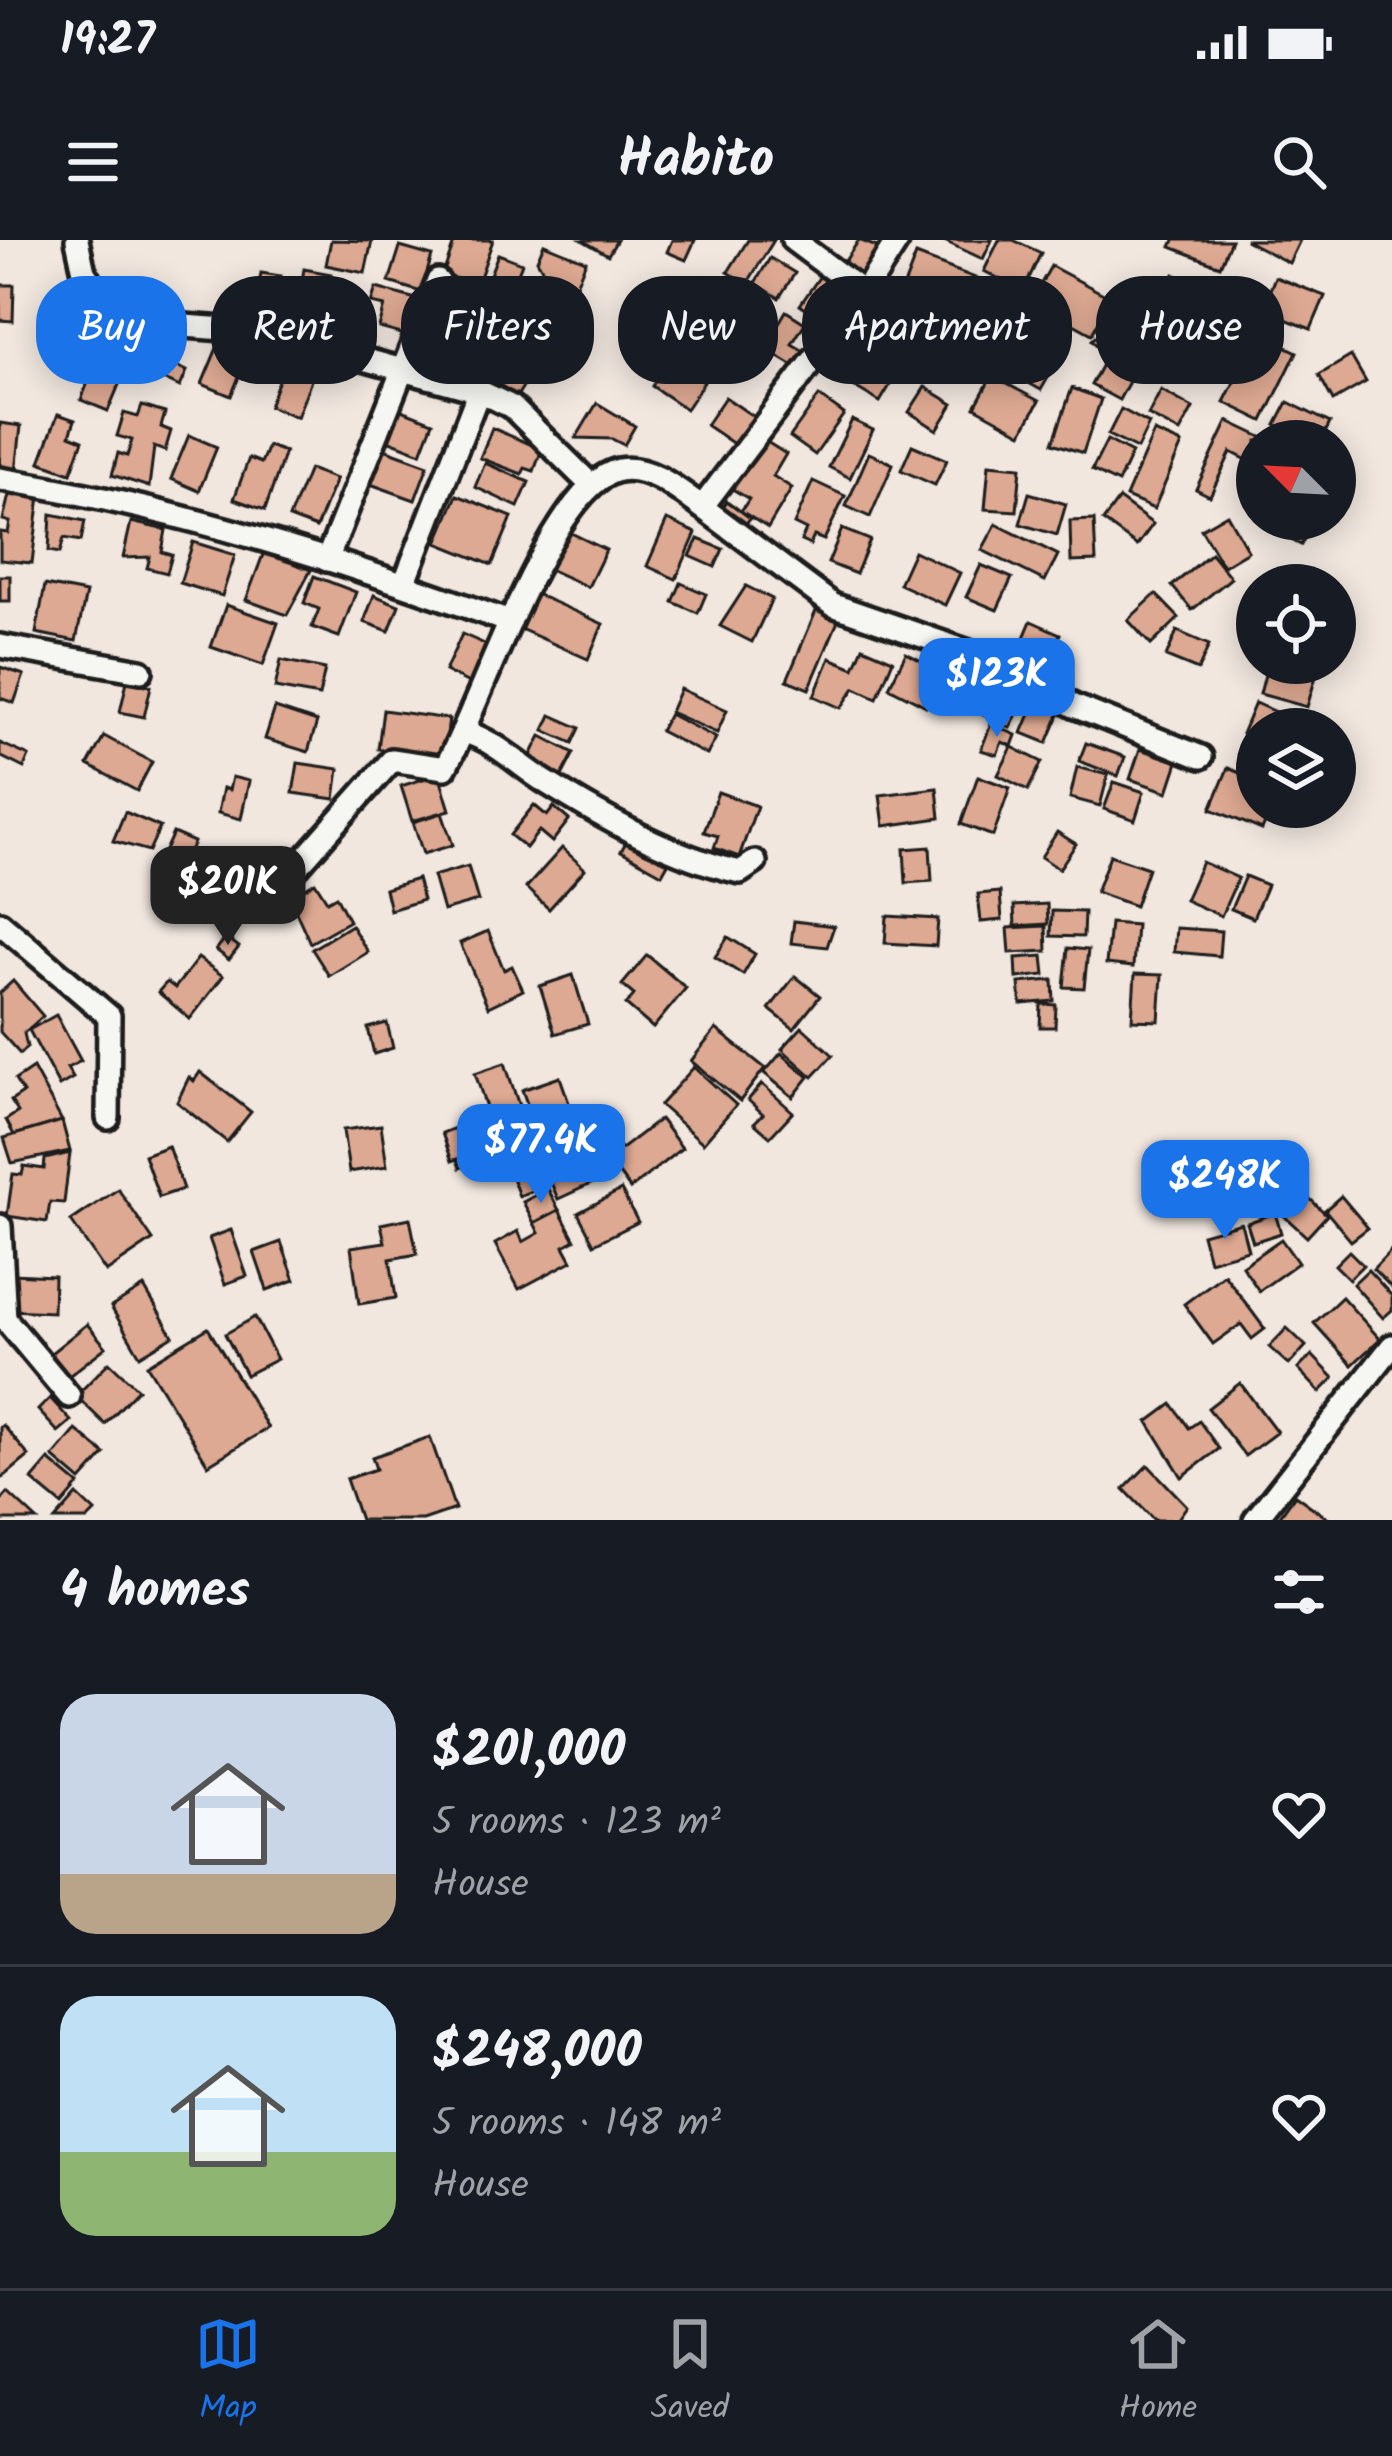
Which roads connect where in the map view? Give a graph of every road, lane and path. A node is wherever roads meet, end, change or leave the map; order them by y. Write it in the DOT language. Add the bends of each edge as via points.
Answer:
graph roads {
  1 [pos="77,240"];
  2 [pos="793,240"];
  3 [pos="898,240"];
  4 [pos="841,276"];
  5 [pos="875,276"];
  6 [pos="401,370"];
  7 [pos="802,375"];
  8 [pos="401,378"];
  9 [pos="450,384"];
  10 [pos="479,392"];
  11 [pos="0,479"];
  12 [pos="589,483"];
  13 [pos="702,507"];
  14 [pos="327,560"];
  15 [pos="404,584"];
  16 [pos="507,622"];
  17 [pos="0,646"];
  18 [pos="141,671"];
  19 [pos="465,732"];
  20 [pos="1201,758"];
  21 [pos="755,862"];
  22 [pos="297,867"];
  23 [pos="0,923"];
  24 [pos="108,1118"];
  25 [pos="0,1226"];
  26 [pos="1392,1346"];
  27 [pos="69,1396"];
  28 [pos="1255,1520"];
  1 -- 6 [label="street" via="84,272 117,321 265,332"];
  2 -- 4 [label="street"];
  3 -- 5 [label="street"];
  7 -- 13 [label="street"];
  8 -- 14 [label="street"];
  9 -- 10 [label="street"];
  10 -- 12 [label="street" via="512,407"];
  10 -- 15 [label="street"];
  11 -- 14 [label="street" via="78,491"];
  12 -- 13 [label="street" via="623,468 659,477"];
  12 -- 16 [label="street"];
  13 -- 20 [label="street" via="832,605 992,660 1074,706"];
  14 -- 15 [label="street"];
  15 -- 16 [label="street"];
  16 -- 19 [label="street"];
  17 -- 18 [label="street"];
  19 -- 21 [label="street" via="706,865 740,872"];
  19 -- 22 [label="street" via="445,768 392,760"];
  23 -- 24 [label="street" via="110,1016"];
  25 -- 27 [label="street" via="4,1319"];
  26 -- 28 [label="street"];
}
